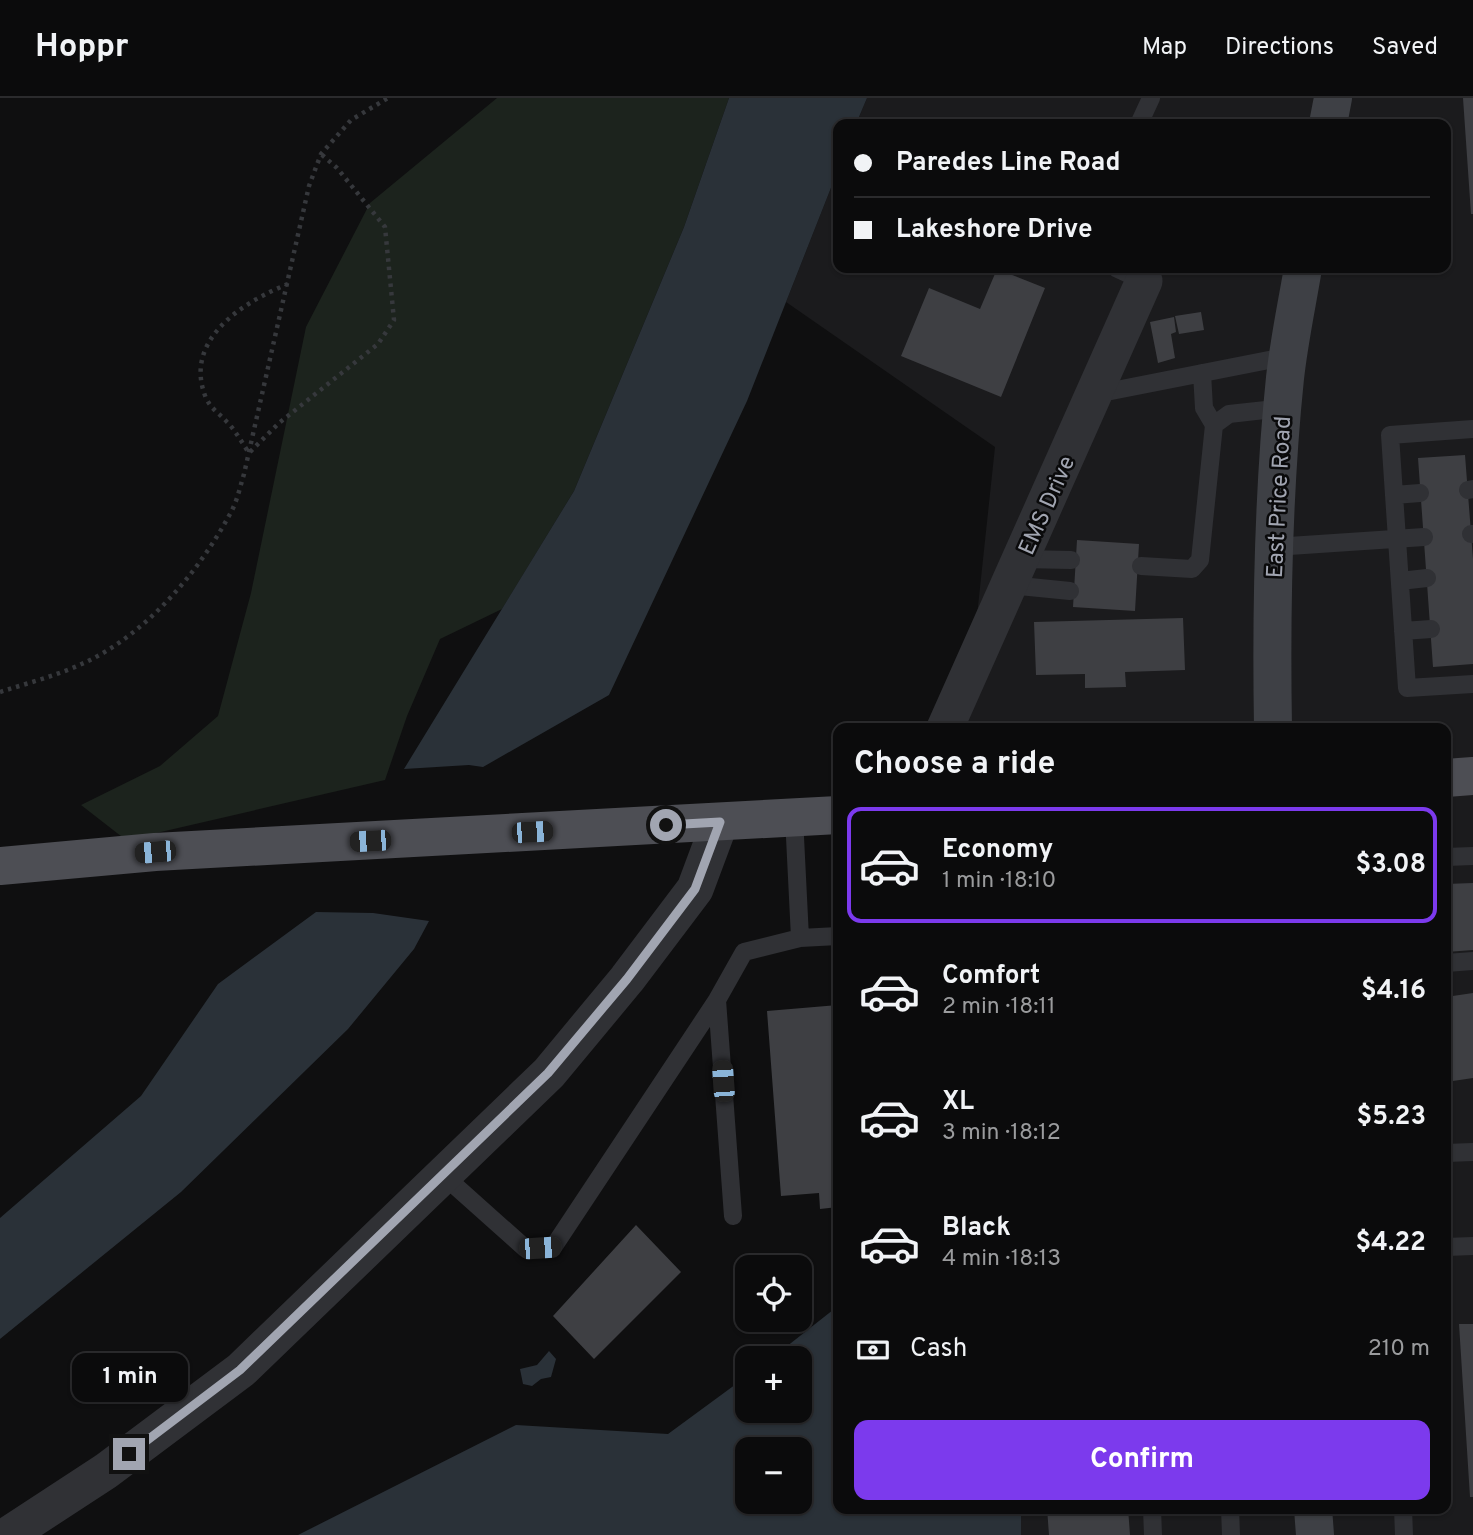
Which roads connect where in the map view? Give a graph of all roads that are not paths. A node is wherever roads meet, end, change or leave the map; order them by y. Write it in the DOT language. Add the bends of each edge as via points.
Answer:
graph roads {
  1 [pos="1151,98"];
  2 [pos="1333,98"];
  3 [pos="1141,119"];
  4 [pos="1329,119"];
  5 [pos="1302,273"];
  6 [pos="1130,274"];
  7 [pos="1289,356"];
  8 [pos="1202,373"];
  9 [pos="1096,394"];
  10 [pos="1283,408"];
  11 [pos="1214,425"];
  12 [pos="1473,429"];
  13 [pos="1420,493"];
  14 [pos="1394,495"];
  15 [pos="1424,537"];
  16 [pos="1397,539"];
  17 [pos="1274,547"];
  18 [pos="1071,560"];
  19 [pos="1141,566"];
  20 [pos="1016,572"];
  21 [pos="1427,578"];
  22 [pos="1400,581"];
  23 [pos="1070,591"];
  24 [pos="1431,629"];
  25 [pos="1403,631"];
  26 [pos="1473,684"];
  27 [pos="947,723"];
  28 [pos="1273,723"];
  29 [pos="1473,776"];
  30 [pos="1451,778"];
  31 [pos="833,815"];
  32 [pos="794,817"];
  33 [pos="720,822"];
  34 [pos="1473,856"];
  35 [pos="1451,857"];
  36 [pos="0,866"];
  37 [pos="833,936"];
  38 [pos="800,938"];
  39 [pos="1473,961"];
  40 [pos="1451,963"];
  41 [pos="717,1000"];
  42 [pos="1473,1152"];
  43 [pos="1451,1153"];
  44 [pos="442,1174"];
  45 [pos="733,1216"];
  46 [pos="1473,1246"];
  47 [pos="1451,1247"];
  48 [pos="1152,1514"];
  49 [pos="1230,1514"];
  50 [pos="1313,1514"];
  51 [pos="1403,1514"];
  52 [pos="8,1535"];
  53 [pos="1153,1535"];
  54 [pos="1231,1535"];
  55 [pos="1315,1535"];
  56 [pos="1404,1535"];
  1 -- 3 [label="lane"];
  2 -- 4 [label="main road"];
  5 -- 7 [label="main road, East Price Road"];
  6 -- 9 [label="street, EMS Drive"];
  7 -- 8 [label="lane"];
  7 -- 10 [label="main road, East Price Road"];
  8 -- 9 [label="lane"];
  8 -- 11 [label="lane" via="1203,408"];
  9 -- 20 [label="street, EMS Drive"];
  10 -- 11 [label="lane" via="1229,414"];
  10 -- 17 [label="main road, East Price Road"];
  11 -- 19 [label="lane" via="1200,560 1192,569"];
  12 -- 14 [label="lane" via="1390,435"];
  13 -- 14 [label="lane"];
  14 -- 16 [label="lane"];
  15 -- 16 [label="lane"];
  16 -- 17 [label="lane"];
  16 -- 22 [label="lane"];
  17 -- 28 [label="main road, East Price Road"];
  18 -- 20 [label="lane"];
  20 -- 23 [label="lane"];
  20 -- 27 [label="street, EMS Drive"];
  21 -- 22 [label="lane"];
  22 -- 25 [label="lane"];
  24 -- 25 [label="lane"];
  25 -- 26 [label="lane" via="1407,688"];
  29 -- 30 [label="main road"];
  31 -- 32 [label="main road"];
  32 -- 33 [label="main road"];
  32 -- 38 [label="lane"];
  33 -- 36 [label="main road" via="155,852"];
  33 -- 44 [label="street" via="695,889 627,979 548,1073"];
  34 -- 35 [label="lane"];
  37 -- 38 [label="lane"];
  38 -- 41 [label="lane" via="744,952"];
  39 -- 40 [label="lane"];
  41 -- 44 [label="lane" via="554,1247 526,1249"];
  41 -- 45 [label="lane"];
  42 -- 43 [label="lane"];
  44 -- 52 [label="street" via="240,1370 106,1471"];
  46 -- 47 [label="lane"];
  48 -- 53 [label="lane"];
  49 -- 54 [label="lane"];
  50 -- 55 [label="main road"];
  51 -- 56 [label="lane"];
}
